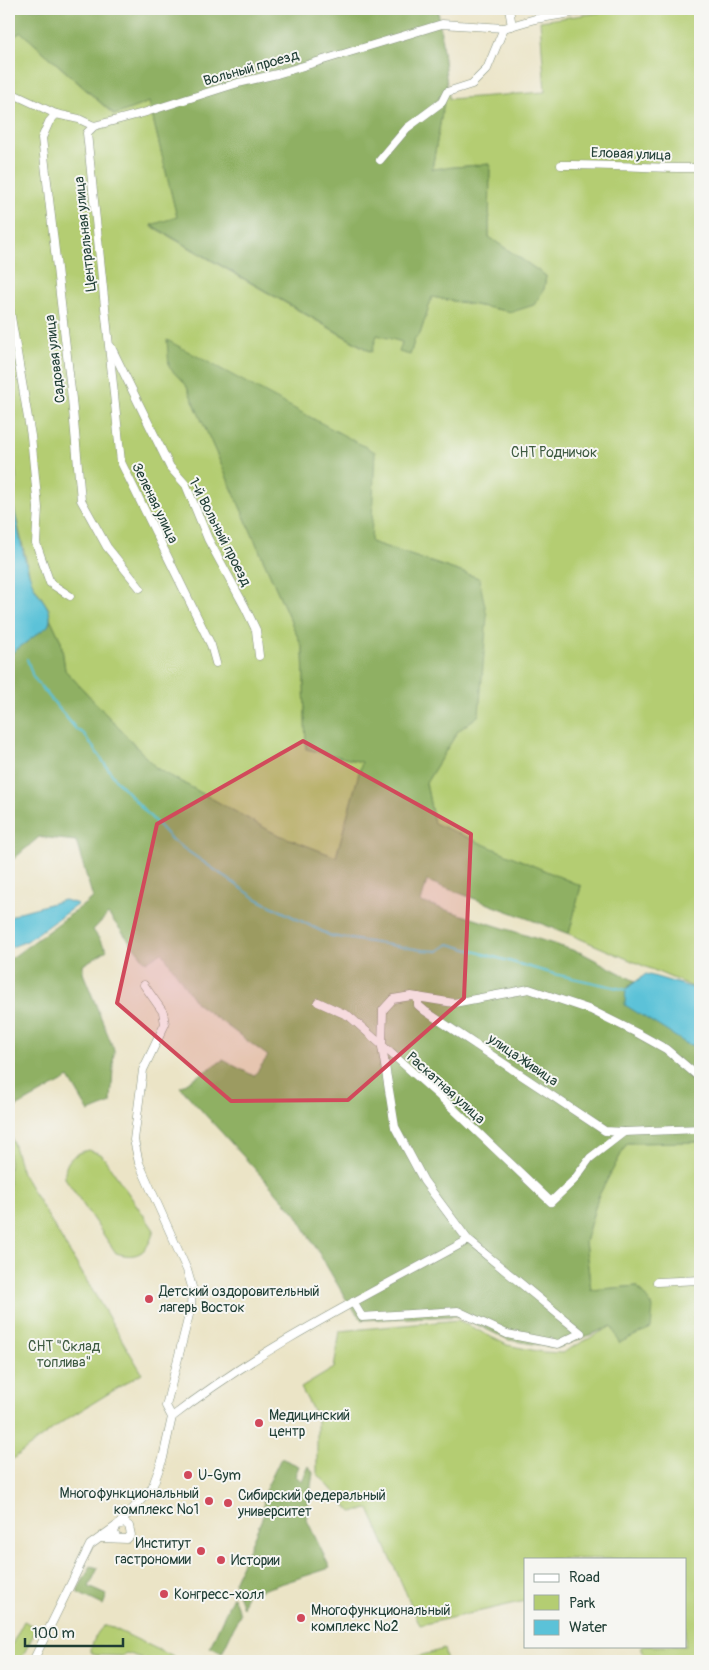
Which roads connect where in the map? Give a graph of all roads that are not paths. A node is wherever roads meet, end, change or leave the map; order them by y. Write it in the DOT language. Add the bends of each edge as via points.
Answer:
graph roads {
  1 [pos="509,9"];
  2 [pos="596,9"];
  3 [pos="508,27"];
  4 [pos="9,92"];
  5 [pos="56,114"];
  6 [pos="94,126"];
  7 [pos="380,160"];
  8 [pos="561,165"];
  9 [pos="700,168"];
  10 [pos="9,305"];
  11 [pos="109,342"];
  12 [pos="140,588"];
  13 [pos="70,596"];
  14 [pos="259,656"];
  15 [pos="216,664"];
  16 [pos="144,984"];
  17 [pos="418,997"];
  18 [pos="318,1002"];
  19 [pos="382,1047"];
  20 [pos="700,1078"];
  21 [pos="700,1129"];
  22 [pos="624,1132"];
  23 [pos="468,1240"];
  24 [pos="700,1280"];
  25 [pos="657,1282"];
  26 [pos="353,1302"];
  27 [pos="172,1417"];
  28 [pos="131,1512"];
  29 [pos="117,1525"];
  30 [pos="130,1526"];
  31 [pos="116,1537"];
  32 [pos="102,1538"];
  33 [pos="32,1661"];
  1 -- 3 [label="street"];
  2 -- 3 [label="street"];
  3 -- 6 [label="street, Вольный проезд" via="442,24"];
  3 -- 7 [label="street" via="487,69 472,84 446,92 442,102 407,128"];
  4 -- 5 [label="street"];
  5 -- 6 [label="street"];
  5 -- 12 [label="street, Садовая улица" via="42,138 81,500 107,546"];
  6 -- 11 [label="street, Центральная улица" via="87,133"];
  8 -- 9 [label="street, Еловая улица"];
  10 -- 13 [label="street" via="31,436 38,508 36,543 50,583"];
  11 -- 14 [label="street, 1-й Вольный проезд" via="170,468 186,485 208,539 256,630"];
  11 -- 15 [label="street, Зеленая улица" via="121,462 211,645"];
  16 -- 27 [label="street" via="163,1012 165,1024 143,1070 134,1140 139,1163 192,1287 191,1307 166,1406"];
  17 -- 19 [label="street" via="393,999 383,1010"];
  17 -- 20 [label="street" via="454,1003 529,989 591,1010 639,1034 666,1049"];
  17 -- 22 [label="street, улица Живица" via="418,1005 425,1011 605,1130"];
  18 -- 19 [label="street, Раскатная улица" via="349,1016"];
  19 -- 22 [label="street, Раскатная улица" via="551,1202 574,1180 590,1158"];
  19 -- 23 [label="street" via="395,1127 424,1181"];
  21 -- 22 [label="street, улица Живица"];
  23 -- 26 [label="street"];
  23 -- 26 [label="street" via="581,1333 558,1344 507,1334 458,1311 362,1317"];
  24 -- 25 [label="street"];
  26 -- 27 [label="street" via="269,1351"];
  27 -- 28 [label="street" via="152,1488"];
  28 -- 29 [label="street"];
  28 -- 30 [label="street"];
  29 -- 30 [label="street" via="125,1523"];
  29 -- 31 [label="street"];
  29 -- 32 [label="street"];
  30 -- 31 [label="street" via="129,1537 124,1540"];
  31 -- 32 [label="street"];
  32 -- 33 [label="street" via="90,1544"];
}
